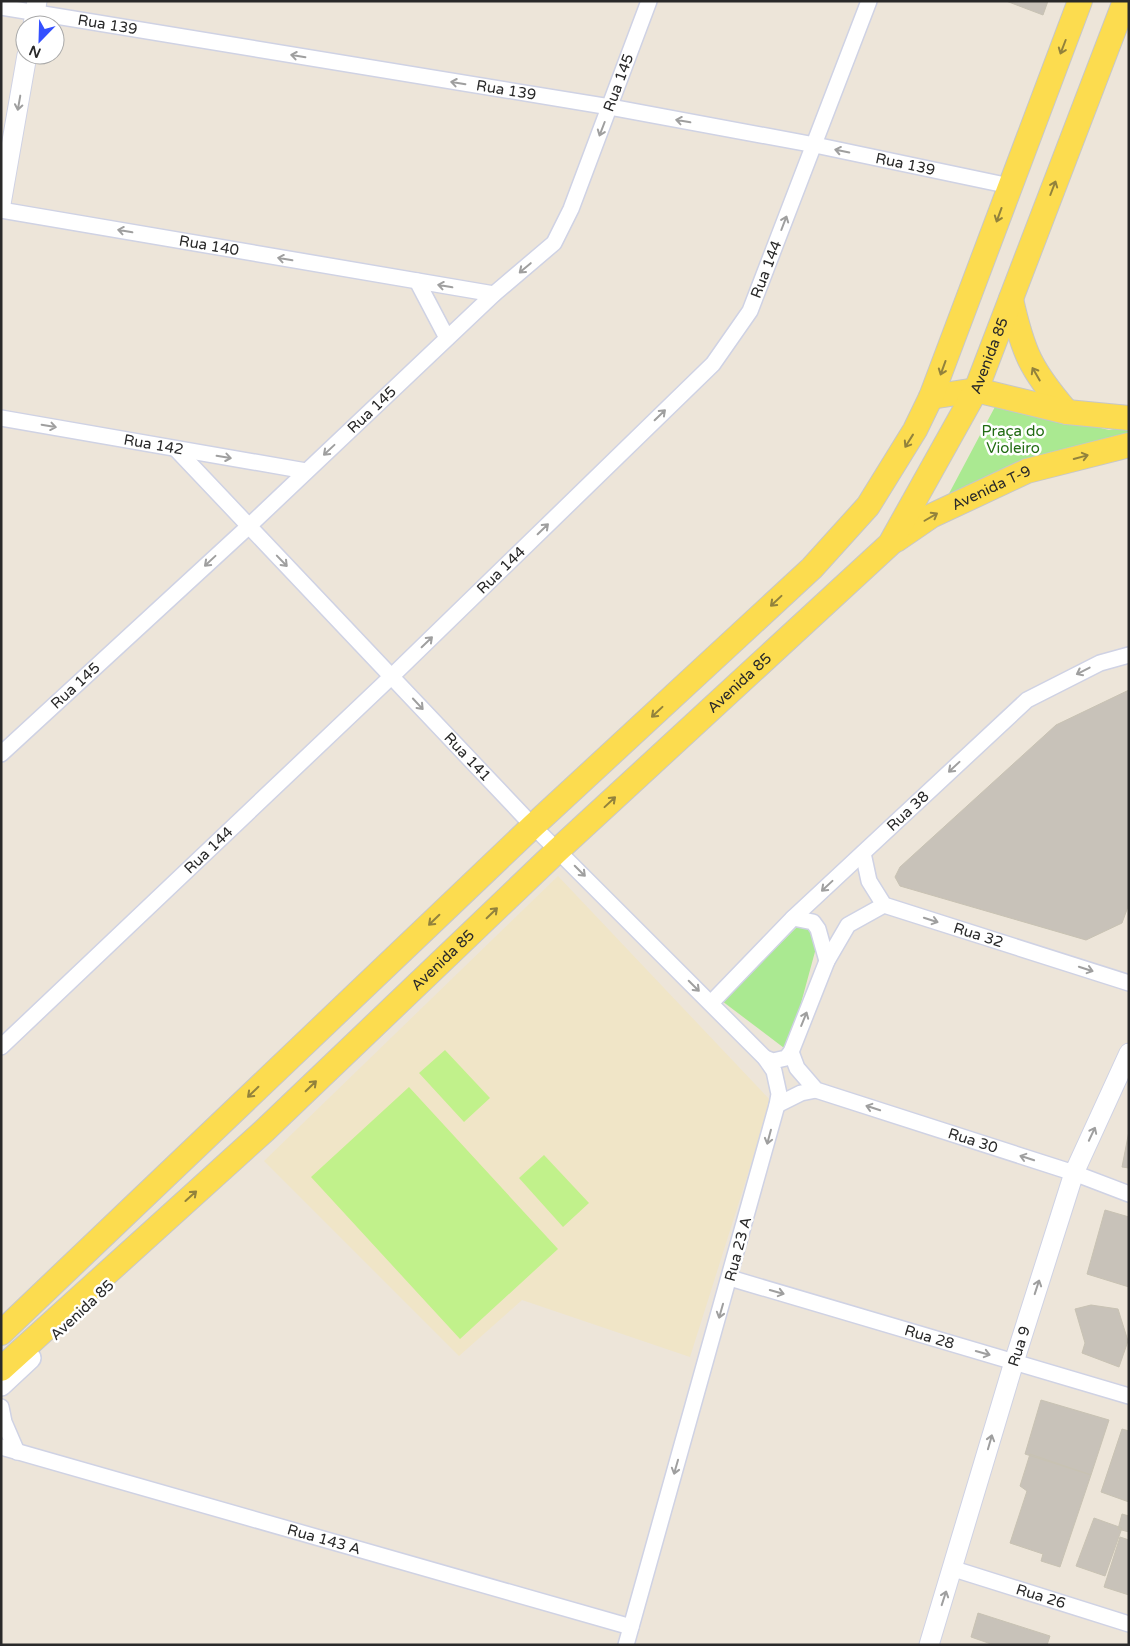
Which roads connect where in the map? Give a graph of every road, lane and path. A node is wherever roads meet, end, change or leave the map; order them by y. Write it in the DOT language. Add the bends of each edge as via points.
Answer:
graph roads {
  1 [pos="650,1"];
  2 [pos="869,1"];
  3 [pos="1080,1"];
  4 [pos="1125,1"];
  5 [pos="1,7"];
  6 [pos="35,13"];
  7 [pos="25,65"];
  8 [pos="610,108"];
  9 [pos="815,145"];
  10 [pos="1010,186"];
  11 [pos="1,204"];
  12 [pos="1,210"];
  13 [pos="417,281"];
  14 [pos="494,294"];
  15 [pos="1011,299"];
  16 [pos="447,338"];
  17 [pos="976,390"];
  18 [pos="932,397"];
  19 [pos="1067,412"];
  20 [pos="1,418"];
  21 [pos="1129,418"];
  22 [pos="1129,445"];
  23 [pos="176,449"];
  24 [pos="306,471"];
  25 [pos="248,526"];
  26 [pos="890,544"];
  27 [pos="1129,655"];
  28 [pos="392,676"];
  29 [pos="1,754"];
  30 [pos="533,826"];
  31 [pos="558,850"];
  32 [pos="863,852"];
  33 [pos="884,906"];
  34 [pos="792,918"];
  35 [pos="827,961"];
  36 [pos="1129,983"];
  37 [pos="710,1003"];
  38 [pos="1,1047"];
  39 [pos="791,1052"];
  40 [pos="1129,1053"];
  41 [pos="765,1058"];
  42 [pos="816,1090"];
  43 [pos="778,1105"];
  44 [pos="1074,1173"];
  45 [pos="1129,1194"];
  46 [pos="138,1201"];
  47 [pos="730,1278"];
  48 [pos="1,1317"];
  49 [pos="1,1333"];
  50 [pos="1014,1362"];
  51 [pos="3,1378"];
  52 [pos="1129,1396"];
  53 [pos="1,1400"];
  54 [pos="1,1407"];
  55 [pos="1,1448"];
  56 [pos="18,1452"];
  57 [pos="954,1569"];
  58 [pos="1129,1624"];
  59 [pos="631,1628"];
  60 [pos="626,1645"];
  61 [pos="929,1645"];
  1 -- 8 [label="street, Rua 145"];
  2 -- 9 [label="street, Rua 144"];
  3 -- 10 [label="main road, one-way"];
  15 -- 4 [label="main road, Avenida 85, one-way"];
  5 -- 6 [label="street, Rua 139"];
  8 -- 6 [label="street, Rua 139, one-way"];
  7 -- 11 [label="street, one-way"];
  9 -- 8 [label="street, Rua 139, one-way"];
  8 -- 14 [label="street, Rua 145, one-way" via="571,209 554,243"];
  10 -- 9 [label="street, Rua 139, one-way"];
  28 -- 9 [label="street, Rua 144, one-way" via="713,364 750,311"];
  10 -- 18 [label="main road, one-way"];
  13 -- 12 [label="street, Rua 140, one-way"];
  14 -- 13 [label="street, Rua 140, one-way"];
  13 -- 16 [label="street"];
  14 -- 16 [label="street, Rua 145"];
  15 -- 17 [label="main road, Avenida 85"];
  19 -- 15 [label="main road, one-way" via="1040,380 1027,357"];
  16 -- 24 [label="street, Rua 145, one-way"];
  17 -- 18 [label="main road"];
  17 -- 19 [label="main road"];
  17 -- 26 [label="main road, Avenida 85"];
  18 -- 30 [label="main road, one-way" via="868,506 812,568"];
  19 -- 21 [label="main road"];
  20 -- 23 [label="street, Rua 142, one-way"];
  26 -- 22 [label="main road, Avenida T-9, one-way" via="931,516 1028,471"];
  23 -- 24 [label="street, Rua 142, one-way"];
  23 -- 25 [label="street, Rua 141"];
  24 -- 25 [label="street, Rua 145"];
  25 -- 28 [label="street, Rua 141, one-way"];
  25 -- 29 [label="street, Rua 145, one-way"];
  31 -- 26 [label="main road, Avenida 85, one-way"];
  27 -- 32 [label="street, Rua 38, one-way" via="1100,663 1027,700"];
  28 -- 30 [label="street, Rua 141, one-way"];
  28 -- 38 [label="street, Rua 144"];
  30 -- 31 [label="street, Rua 141"];
  30 -- 46 [label="main road, one-way"];
  31 -- 37 [label="street, Rua 141, one-way"];
  51 -- 31 [label="main road, Avenida 85, one-way" via="155,1229 264,1130"];
  32 -- 33 [label="street" via="869,881"];
  32 -- 34 [label="street, Rua 38, one-way"];
  33 -- 35 [label="street" via="848,925"];
  33 -- 36 [label="street, Rua 32, one-way"];
  34 -- 35 [label="street" via="813,922"];
  34 -- 37 [label="street, Rua 38"];
  39 -- 35 [label="street, one-way"];
  37 -- 41 [label="street, Rua 141"];
  39 -- 41 [label="street" via="780,1061"];
  39 -- 42 [label="street" via="797,1068"];
  44 -- 40 [label="street, Rua 9, one-way"];
  41 -- 43 [label="street, Rua 23 A" via="775,1077"];
  42 -- 43 [label="street"];
  44 -- 42 [label="street, Rua 30, one-way"];
  43 -- 47 [label="street, Rua 23 A, one-way"];
  44 -- 45 [label="street, Rua 30"];
  50 -- 44 [label="street, Rua 9, one-way"];
  46 -- 48 [label="main road" via="97,1227"];
  46 -- 49 [label="main road"];
  47 -- 50 [label="street, Rua 28, one-way"];
  47 -- 59 [label="street, Rua 23 A, one-way"];
  50 -- 52 [label="street, Rua 28"];
  57 -- 50 [label="street, Rua 9, one-way"];
  51 -- 53 [label="street"];
  54 -- 56 [label="street"];
  55 -- 56 [label="street, Rua 143 A"];
  56 -- 59 [label="street, Rua 143 A"];
  57 -- 58 [label="street, Rua 26"];
  61 -- 57 [label="street, Rua 9, one-way"];
  59 -- 60 [label="street, Rua 23 A"];
}
